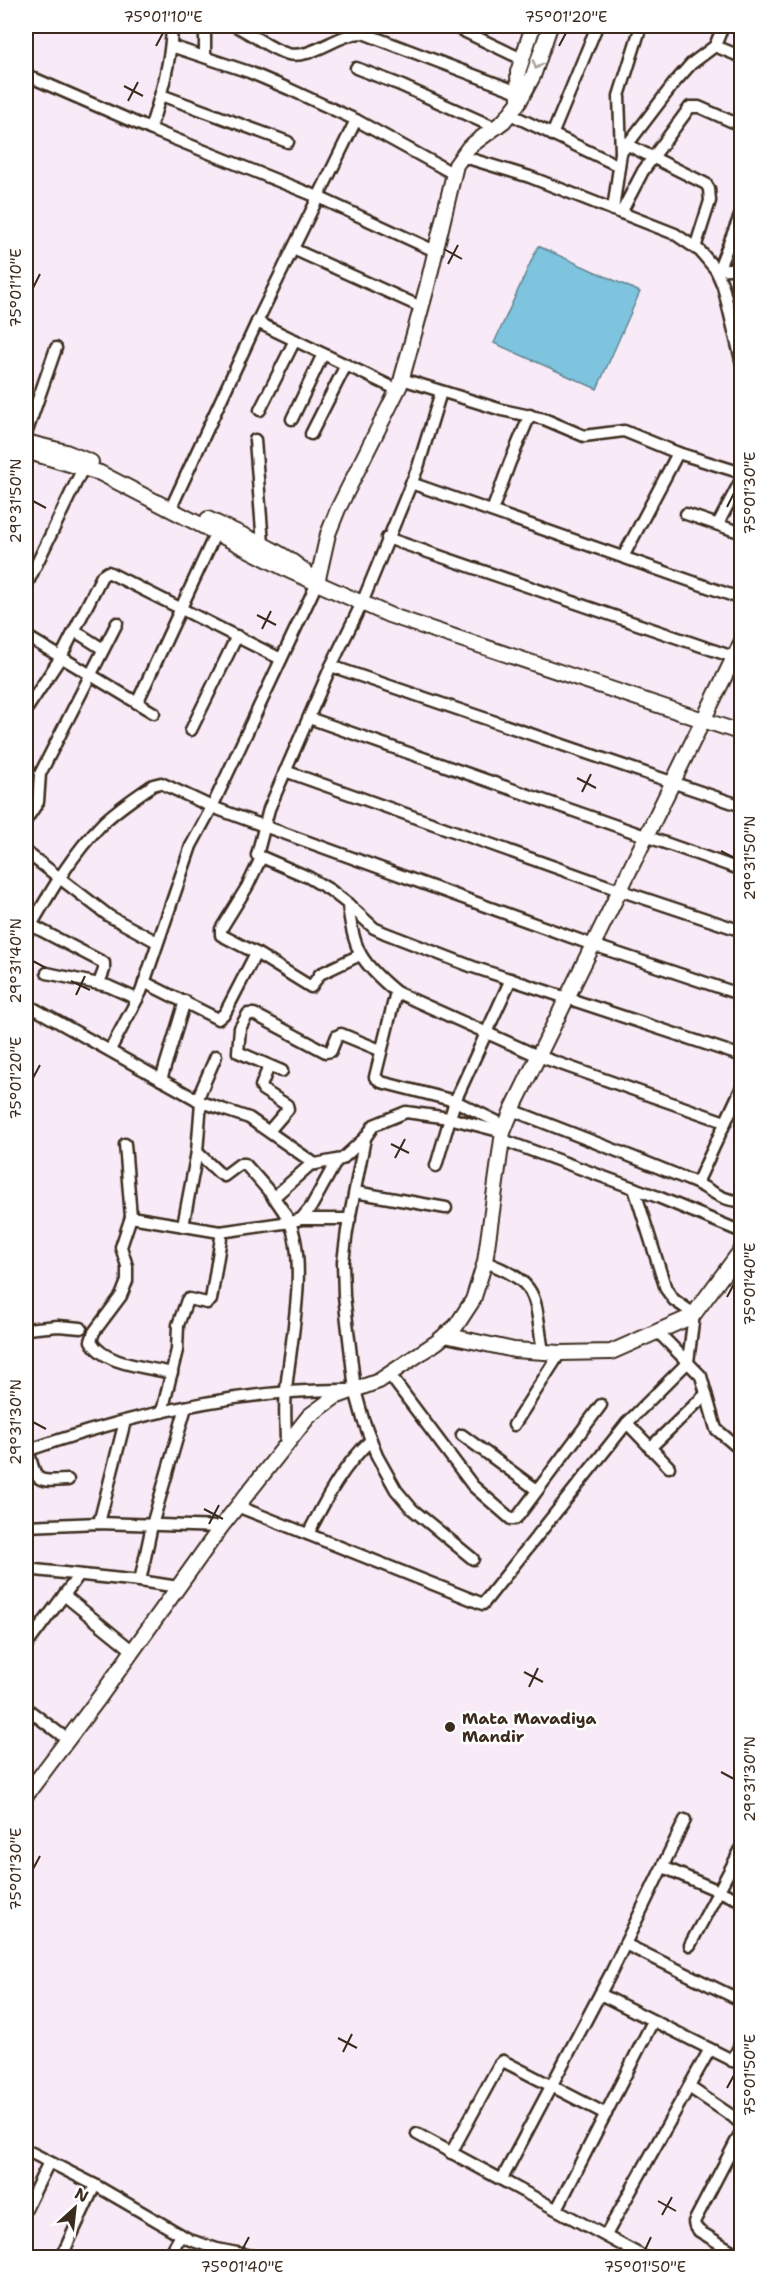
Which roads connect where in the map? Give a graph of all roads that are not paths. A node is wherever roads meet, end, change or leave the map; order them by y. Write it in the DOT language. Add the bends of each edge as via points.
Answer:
graph roads {
  1 [pos="172,26"];
  2 [pos="205,26"];
  3 [pos="235,26"];
  4 [pos="456,26"];
  5 [pos="533,26"];
  6 [pos="550,26"];
  7 [pos="597,26"];
  8 [pos="641,26"];
  9 [pos="723,26"];
  10 [pos="171,46"];
  11 [pos="715,46"];
  12 [pos="205,57"];
  13 [pos="741,57"];
  14 [pos="522,59"];
  15 [pos="356,68"];
  16 [pos="26,75"];
  17 [pos="161,95"];
  18 [pos="518,97"];
  19 [pos="510,114"];
  20 [pos="356,120"];
  21 [pos="741,126"];
  22 [pos="496,128"];
  23 [pos="150,129"];
  24 [pos="552,135"];
  25 [pos="288,142"];
  26 [pos="624,149"];
  27 [pos="461,156"];
  28 [pos="652,158"];
  29 [pos="620,166"];
  30 [pos="454,174"];
  31 [pos="318,197"];
  32 [pos="617,211"];
  33 [pos="741,211"];
  34 [pos="695,248"];
  35 [pos="293,249"];
  36 [pos="435,251"];
  37 [pos="741,268"];
  38 [pos="718,269"];
  39 [pos="421,307"];
  40 [pos="257,322"];
  41 [pos="736,325"];
  42 [pos="295,340"];
  43 [pos="56,348"];
  44 [pos="323,354"];
  45 [pos="741,364"];
  46 [pos="346,365"];
  47 [pos="400,384"];
  48 [pos="441,392"];
  49 [pos="260,410"];
  50 [pos="530,415"];
  51 [pos="292,419"];
  52 [pos="26,434"];
  53 [pos="311,434"];
  54 [pos="255,440"];
  55 [pos="26,450"];
  56 [pos="678,453"];
  57 [pos="82,468"];
  58 [pos="741,473"];
  59 [pos="741,478"];
  60 [pos="411,483"];
  61 [pos="172,506"];
  62 [pos="492,511"];
  63 [pos="686,513"];
  64 [pos="718,524"];
  65 [pos="218,529"];
  66 [pos="741,533"];
  67 [pos="387,538"];
  68 [pos="260,549"];
  69 [pos="622,557"];
  70 [pos="317,583"];
  71 [pos="26,586"];
  72 [pos="741,599"];
  73 [pos="362,603"];
  74 [pos="181,608"];
  75 [pos="117,623"];
  76 [pos="75,631"];
  77 [pos="26,636"];
  78 [pos="237,636"];
  79 [pos="741,641"];
  80 [pos="103,649"];
  81 [pos="61,657"];
  82 [pos="281,658"];
  83 [pos="737,659"];
  84 [pos="331,666"];
  85 [pos="90,674"];
  86 [pos="137,703"];
  87 [pos="26,710"];
  88 [pos="154,713"];
  89 [pos="309,718"];
  90 [pos="702,720"];
  91 [pos="191,730"];
  92 [pos="741,733"];
  93 [pos="285,771"];
  94 [pos="672,782"];
  95 [pos="741,806"];
  96 [pos="212,807"];
  97 [pos="26,820"];
  98 [pos="264,826"];
  99 [pos="645,836"];
  100 [pos="26,852"];
  101 [pos="261,858"];
  102 [pos="741,870"];
  103 [pos="59,878"];
  104 [pos="619,890"];
  105 [pos="348,904"];
  106 [pos="28,929"];
  107 [pos="741,931"];
  108 [pos="157,942"];
  109 [pos="593,945"];
  110 [pos="256,953"];
  111 [pos="360,955"];
  112 [pos="47,973"];
  113 [pos="511,979"];
  114 [pos="144,982"];
  115 [pos="99,984"];
  116 [pos="396,992"];
  117 [pos="741,995"];
  118 [pos="567,997"];
  119 [pos="137,999"];
  120 [pos="185,1001"];
  121 [pos="26,1004"];
  122 [pos="488,1032"];
  123 [pos="110,1050"];
  124 [pos="380,1050"];
  125 [pos="216,1056"];
  126 [pos="538,1056"];
  127 [pos="741,1056"];
  128 [pos="269,1066"];
  129 [pos="282,1071"];
  130 [pos="161,1080"];
  131 [pos="741,1087"];
  132 [pos="199,1101"];
  133 [pos="455,1101"];
  134 [pos="512,1110"];
  135 [pos="449,1118"];
  136 [pos="725,1122"];
  137 [pos="269,1131"];
  138 [pos="504,1133"];
  139 [pos="365,1138"];
  140 [pos="125,1144"];
  141 [pos="197,1152"];
  142 [pos="337,1160"];
  143 [pos="315,1164"];
  144 [pos="436,1166"];
  145 [pos="697,1183"];
  146 [pos="634,1188"];
  147 [pos="355,1192"];
  148 [pos="273,1198"];
  149 [pos="741,1200"];
  150 [pos="446,1208"];
  151 [pos="131,1217"];
  152 [pos="301,1219"];
  153 [pos="350,1219"];
  154 [pos="290,1222"];
  155 [pos="183,1226"];
  156 [pos="220,1232"];
  157 [pos="741,1232"];
  158 [pos="741,1249"];
  159 [pos="485,1262"];
  160 [pos="694,1314"];
  161 [pos="81,1328"];
  162 [pos="26,1329"];
  163 [pos="658,1332"];
  164 [pos="446,1335"];
  165 [pos="543,1352"];
  166 [pos="560,1353"];
  167 [pos="688,1362"];
  168 [pos="172,1372"];
  169 [pos="389,1374"];
  170 [pos="355,1390"];
  171 [pos="286,1393"];
  172 [pos="706,1394"];
  173 [pos="601,1405"];
  174 [pos="186,1407"];
  175 [pos="162,1412"];
  176 [pos="124,1421"];
  177 [pos="627,1423"];
  178 [pos="514,1425"];
  179 [pos="462,1434"];
  180 [pos="371,1440"];
  181 [pos="286,1445"];
  182 [pos="650,1448"];
  183 [pos="27,1450"];
  184 [pos="741,1451"];
  185 [pos="669,1467"];
  186 [pos="68,1480"];
  187 [pos="537,1490"];
  188 [pos="237,1506"];
  189 [pos="99,1524"];
  190 [pos="152,1525"];
  191 [pos="26,1526"];
  192 [pos="221,1527"];
  193 [pos="308,1534"];
  194 [pos="473,1559"];
  195 [pos="26,1569"];
  196 [pos="79,1575"];
  197 [pos="140,1581"];
  198 [pos="178,1587"];
  199 [pos="64,1595"];
  200 [pos="26,1646"];
  201 [pos="133,1651"];
  202 [pos="26,1708"];
  203 [pos="68,1740"];
  204 [pos="26,1795"];
  205 [pos="686,1820"];
  206 [pos="741,1847"];
  207 [pos="663,1866"];
  208 [pos="718,1892"];
  209 [pos="741,1901"];
  210 [pos="625,1944"];
  211 [pos="690,1945"];
  212 [pos="600,1994"];
  213 [pos="741,2001"];
  214 [pos="653,2021"];
  215 [pos="741,2041"];
  216 [pos="710,2049"];
  217 [pos="737,2063"];
  218 [pos="551,2086"];
  219 [pos="689,2087"];
  220 [pos="606,2114"];
  221 [pos="741,2125"];
  222 [pos="741,2130"];
  223 [pos="417,2134"];
  224 [pos="26,2150"];
  225 [pos="451,2152"];
  226 [pos="49,2162"];
  227 [pos="502,2180"];
  228 [pos="95,2185"];
  229 [pos="26,2209"];
  230 [pos="557,2209"];
  231 [pos="181,2235"];
  232 [pos="606,2235"];
  233 [pos="741,2257"];
  234 [pos="61,2258"];
  235 [pos="168,2258"];
  236 [pos="261,2258"];
  237 [pos="646,2258"];
  1 -- 10 [label="street"];
  2 -- 12 [label="street"];
  3 -- 18 [label="street" via="295,56 346,35 363,33"];
  4 -- 14 [label="street"];
  5 -- 14 [label="street"];
  6 -- 18 [label="street, one-way" via="532,76"];
  7 -- 24 [label="street"];
  8 -- 26 [label="street" via="619,96"];
  9 -- 11 [label="street"];
  10 -- 12 [label="street"];
  10 -- 17 [label="street"];
  11 -- 13 [label="street"];
  11 -- 26 [label="street" via="683,73"];
  12 -- 20 [label="street" via="259,76"];
  14 -- 18 [label="street"];
  15 -- 22 [label="street"];
  16 -- 23 [label="street"];
  17 -- 23 [label="street"];
  17 -- 25 [label="street"];
  18 -- 19 [label="street"];
  19 -- 22 [label="street"];
  19 -- 24 [label="street"];
  20 -- 30 [label="street"];
  20 -- 31 [label="street"];
  21 -- 28 [label="street" via="699,106 690,107"];
  22 -- 27 [label="street"];
  23 -- 31 [label="street"];
  24 -- 29 [label="street"];
  26 -- 28 [label="street"];
  26 -- 29 [label="street"];
  27 -- 30 [label="street"];
  27 -- 32 [label="street" via="530,177"];
  28 -- 32 [label="street"];
  28 -- 34 [label="street" via="710,189"];
  29 -- 32 [label="street"];
  30 -- 36 [label="street"];
  31 -- 35 [label="street"];
  31 -- 36 [label="street"];
  32 -- 34 [label="street" via="675,234"];
  33 -- 38 [label="street"];
  34 -- 38 [label="street"];
  35 -- 39 [label="street"];
  35 -- 40 [label="street"];
  36 -- 39 [label="street"];
  37 -- 38 [label="street"];
  38 -- 41 [label="street"];
  39 -- 47 [label="street"];
  40 -- 42 [label="street"];
  40 -- 61 [label="street"];
  41 -- 45 [label="street"];
  42 -- 44 [label="street"];
  42 -- 49 [label="street"];
  43 -- 52 [label="street"];
  44 -- 46 [label="street"];
  44 -- 51 [label="street"];
  46 -- 47 [label="street"];
  46 -- 53 [label="street"];
  47 -- 48 [label="street"];
  47 -- 70 [label="street" via="338,509"];
  48 -- 50 [label="street"];
  48 -- 60 [label="street"];
  50 -- 56 [label="street" via="584,436 624,431"];
  50 -- 62 [label="street"];
  54 -- 68 [label="street"];
  55 -- 57 [label="street"];
  55 -- 61 [label="street" via="66,452 104,467"];
  56 -- 58 [label="street"];
  56 -- 69 [label="street"];
  57 -- 61 [label="street"];
  57 -- 71 [label="street"];
  59 -- 64 [label="street"];
  60 -- 62 [label="street"];
  60 -- 67 [label="street"];
  61 -- 65 [label="street"];
  62 -- 69 [label="street"];
  63 -- 64 [label="street"];
  64 -- 66 [label="street"];
  65 -- 68 [label="street"];
  65 -- 74 [label="street"];
  67 -- 73 [label="street"];
  67 -- 83 [label="street"];
  68 -- 70 [label="street"];
  69 -- 72 [label="street"];
  70 -- 73 [label="street"];
  70 -- 82 [label="street"];
  73 -- 84 [label="street"];
  73 -- 90 [label="street"];
  74 -- 76 [label="street" via="108,572 102,576"];
  74 -- 78 [label="street"];
  74 -- 86 [label="street"];
  75 -- 80 [label="street"];
  76 -- 80 [label="street"];
  76 -- 81 [label="street"];
  77 -- 81 [label="street"];
  78 -- 82 [label="street"];
  78 -- 91 [label="street"];
  79 -- 83 [label="street"];
  80 -- 85 [label="street"];
  81 -- 85 [label="street"];
  81 -- 87 [label="street"];
  82 -- 96 [label="street"];
  83 -- 90 [label="street"];
  84 -- 89 [label="street"];
  84 -- 94 [label="street"];
  85 -- 86 [label="street"];
  85 -- 97 [label="street" via="40,774 38,802"];
  86 -- 88 [label="street"];
  89 -- 93 [label="street"];
  89 -- 99 [label="street"];
  90 -- 92 [label="street"];
  90 -- 94 [label="street"];
  93 -- 98 [label="street"];
  93 -- 104 [label="street"];
  94 -- 95 [label="street"];
  94 -- 99 [label="street"];
  96 -- 98 [label="street"];
  96 -- 103 [label="street" via="161,783 153,785 102,823"];
  96 -- 108 [label="street" via="191,846"];
  98 -- 101 [label="street" via="256,851"];
  98 -- 109 [label="street"];
  99 -- 102 [label="street"];
  99 -- 104 [label="street"];
  100 -- 103 [label="street"];
  101 -- 105 [label="street" via="308,877"];
  101 -- 110 [label="street" via="220,932"];
  103 -- 106 [label="street"];
  103 -- 108 [label="street" via="108,916"];
  104 -- 107 [label="street"];
  104 -- 109 [label="street"];
  105 -- 111 [label="street" via="353,939"];
  105 -- 113 [label="street" via="379,931"];
  106 -- 115 [label="street" via="104,963"];
  108 -- 114 [label="street"];
  109 -- 117 [label="street"];
  109 -- 118 [label="street"];
  110 -- 111 [label="street" via="311,987 320,974"];
  110 -- 120 [label="street" via="222,1017 214,1018"];
  111 -- 116 [label="street"];
  112 -- 115 [label="street"];
  113 -- 118 [label="street"];
  113 -- 122 [label="street"];
  114 -- 119 [label="street"];
  114 -- 120 [label="street"];
  115 -- 119 [label="street"];
  116 -- 122 [label="street"];
  116 -- 124 [label="street"];
  118 -- 126 [label="street"];
  118 -- 127 [label="street"];
  119 -- 123 [label="street"];
  120 -- 130 [label="street"];
  121 -- 123 [label="street"];
  122 -- 126 [label="street"];
  122 -- 133 [label="street"];
  123 -- 130 [label="street"];
  124 -- 128 [label="street" via="341,1034 331,1051 326,1052 248,1014 240,1028 238,1052"];
  124 -- 133 [label="street" via="377,1080"];
  125 -- 132 [label="street"];
  126 -- 134 [label="street"];
  126 -- 136 [label="street"];
  128 -- 129 [label="street"];
  128 -- 137 [label="street" via="261,1086 288,1109"];
  130 -- 132 [label="street"];
  131 -- 136 [label="street"];
  132 -- 137 [label="street" via="242,1115"];
  132 -- 141 [label="street"];
  133 -- 135 [label="street"];
  133 -- 138 [label="street"];
  134 -- 138 [label="street"];
  134 -- 145 [label="street"];
  135 -- 138 [label="street"];
  135 -- 139 [label="street" via="400,1113 374,1125"];
  135 -- 144 [label="street"];
  136 -- 145 [label="street"];
  137 -- 143 [label="street"];
  138 -- 146 [label="street"];
  138 -- 159 [label="street"];
  139 -- 142 [label="street" via="349,1155"];
  139 -- 147 [label="street"];
  140 -- 151 [label="street"];
  141 -- 148 [label="street" via="224,1176 245,1164"];
  141 -- 155 [label="street"];
  142 -- 143 [label="street"];
  142 -- 152 [label="street"];
  143 -- 148 [label="street"];
  145 -- 149 [label="street" via="729,1199"];
  146 -- 157 [label="street"];
  146 -- 160 [label="street" via="666,1289"];
  147 -- 150 [label="street"];
  147 -- 153 [label="street"];
  148 -- 154 [label="street"];
  151 -- 155 [label="street"];
  151 -- 168 [label="street" via="121,1247 127,1266 125,1289 94,1332 92,1341 106,1357"];
  152 -- 153 [label="street"];
  152 -- 154 [label="street"];
  153 -- 170 [label="street" via="343,1281"];
  154 -- 156 [label="street"];
  154 -- 171 [label="street" via="296,1252 297,1301"];
  155 -- 156 [label="street"];
  156 -- 168 [label="street" via="211,1299 207,1304 187,1300 177,1325"];
  158 -- 160 [label="street"];
  159 -- 164 [label="street" via="473,1300"];
  159 -- 165 [label="street" via="516,1275 529,1287"];
  160 -- 163 [label="street"];
  160 -- 167 [label="street"];
  161 -- 162 [label="street"];
  163 -- 166 [label="street" via="611,1352"];
  163 -- 167 [label="street"];
  164 -- 165 [label="street" via="514,1350"];
  164 -- 169 [label="street"];
  165 -- 166 [label="street"];
  166 -- 178 [label="street"];
  167 -- 172 [label="street" via="701,1376"];
  167 -- 177 [label="street"];
  168 -- 175 [label="street"];
  169 -- 170 [label="street"];
  169 -- 187 [label="street" via="469,1481 508,1517 515,1519"];
  170 -- 171 [label="street"];
  170 -- 180 [label="street"];
  170 -- 181 [label="street" via="335,1397 309,1416"];
  171 -- 174 [label="street"];
  171 -- 181 [label="street"];
  172 -- 182 [label="street"];
  172 -- 184 [label="street" via="716,1429"];
  173 -- 187 [label="street"];
  174 -- 175 [label="street"];
  174 -- 190 [label="street"];
  175 -- 176 [label="street"];
  176 -- 183 [label="street"];
  176 -- 189 [label="street"];
  177 -- 182 [label="street"];
  177 -- 193 [label="street" via="483,1604"];
  179 -- 187 [label="street"];
  180 -- 193 [label="street" via="353,1456 335,1482"];
  180 -- 194 [label="street" via="396,1490 412,1509"];
  181 -- 188 [label="street"];
  182 -- 185 [label="street"];
  183 -- 186 [label="street" via="38,1479"];
  188 -- 192 [label="street"];
  188 -- 193 [label="street"];
  189 -- 190 [label="street"];
  189 -- 191 [label="street"];
  190 -- 192 [label="street"];
  190 -- 197 [label="street"];
  192 -- 198 [label="street"];
  195 -- 196 [label="street"];
  196 -- 197 [label="street"];
  196 -- 199 [label="street"];
  197 -- 198 [label="street"];
  198 -- 201 [label="street"];
  199 -- 200 [label="street"];
  199 -- 201 [label="street"];
  201 -- 203 [label="street"];
  202 -- 203 [label="street"];
  203 -- 204 [label="street"];
  205 -- 207 [label="street"];
  206 -- 208 [label="street"];
  207 -- 208 [label="street"];
  207 -- 210 [label="street"];
  208 -- 209 [label="street"];
  208 -- 211 [label="street"];
  210 -- 212 [label="street"];
  210 -- 213 [label="street"];
  212 -- 214 [label="street"];
  212 -- 218 [label="street"];
  214 -- 216 [label="street"];
  214 -- 220 [label="street"];
  215 -- 217 [label="street"];
  216 -- 217 [label="street"];
  216 -- 219 [label="street"];
  218 -- 220 [label="street"];
  218 -- 225 [label="street" via="501,2062"];
  218 -- 227 [label="street"];
  219 -- 221 [label="street"];
  219 -- 232 [label="street"];
  220 -- 230 [label="street"];
  222 -- 233 [label="street" via="694,2222 699,2231"];
  223 -- 225 [label="street"];
  224 -- 226 [label="street"];
  225 -- 227 [label="street"];
  226 -- 228 [label="street"];
  226 -- 229 [label="street"];
  227 -- 230 [label="street"];
  228 -- 231 [label="street"];
  228 -- 234 [label="street"];
  230 -- 232 [label="street"];
  231 -- 235 [label="street"];
  231 -- 236 [label="street" via="217,2249"];
  232 -- 237 [label="street"];
}
